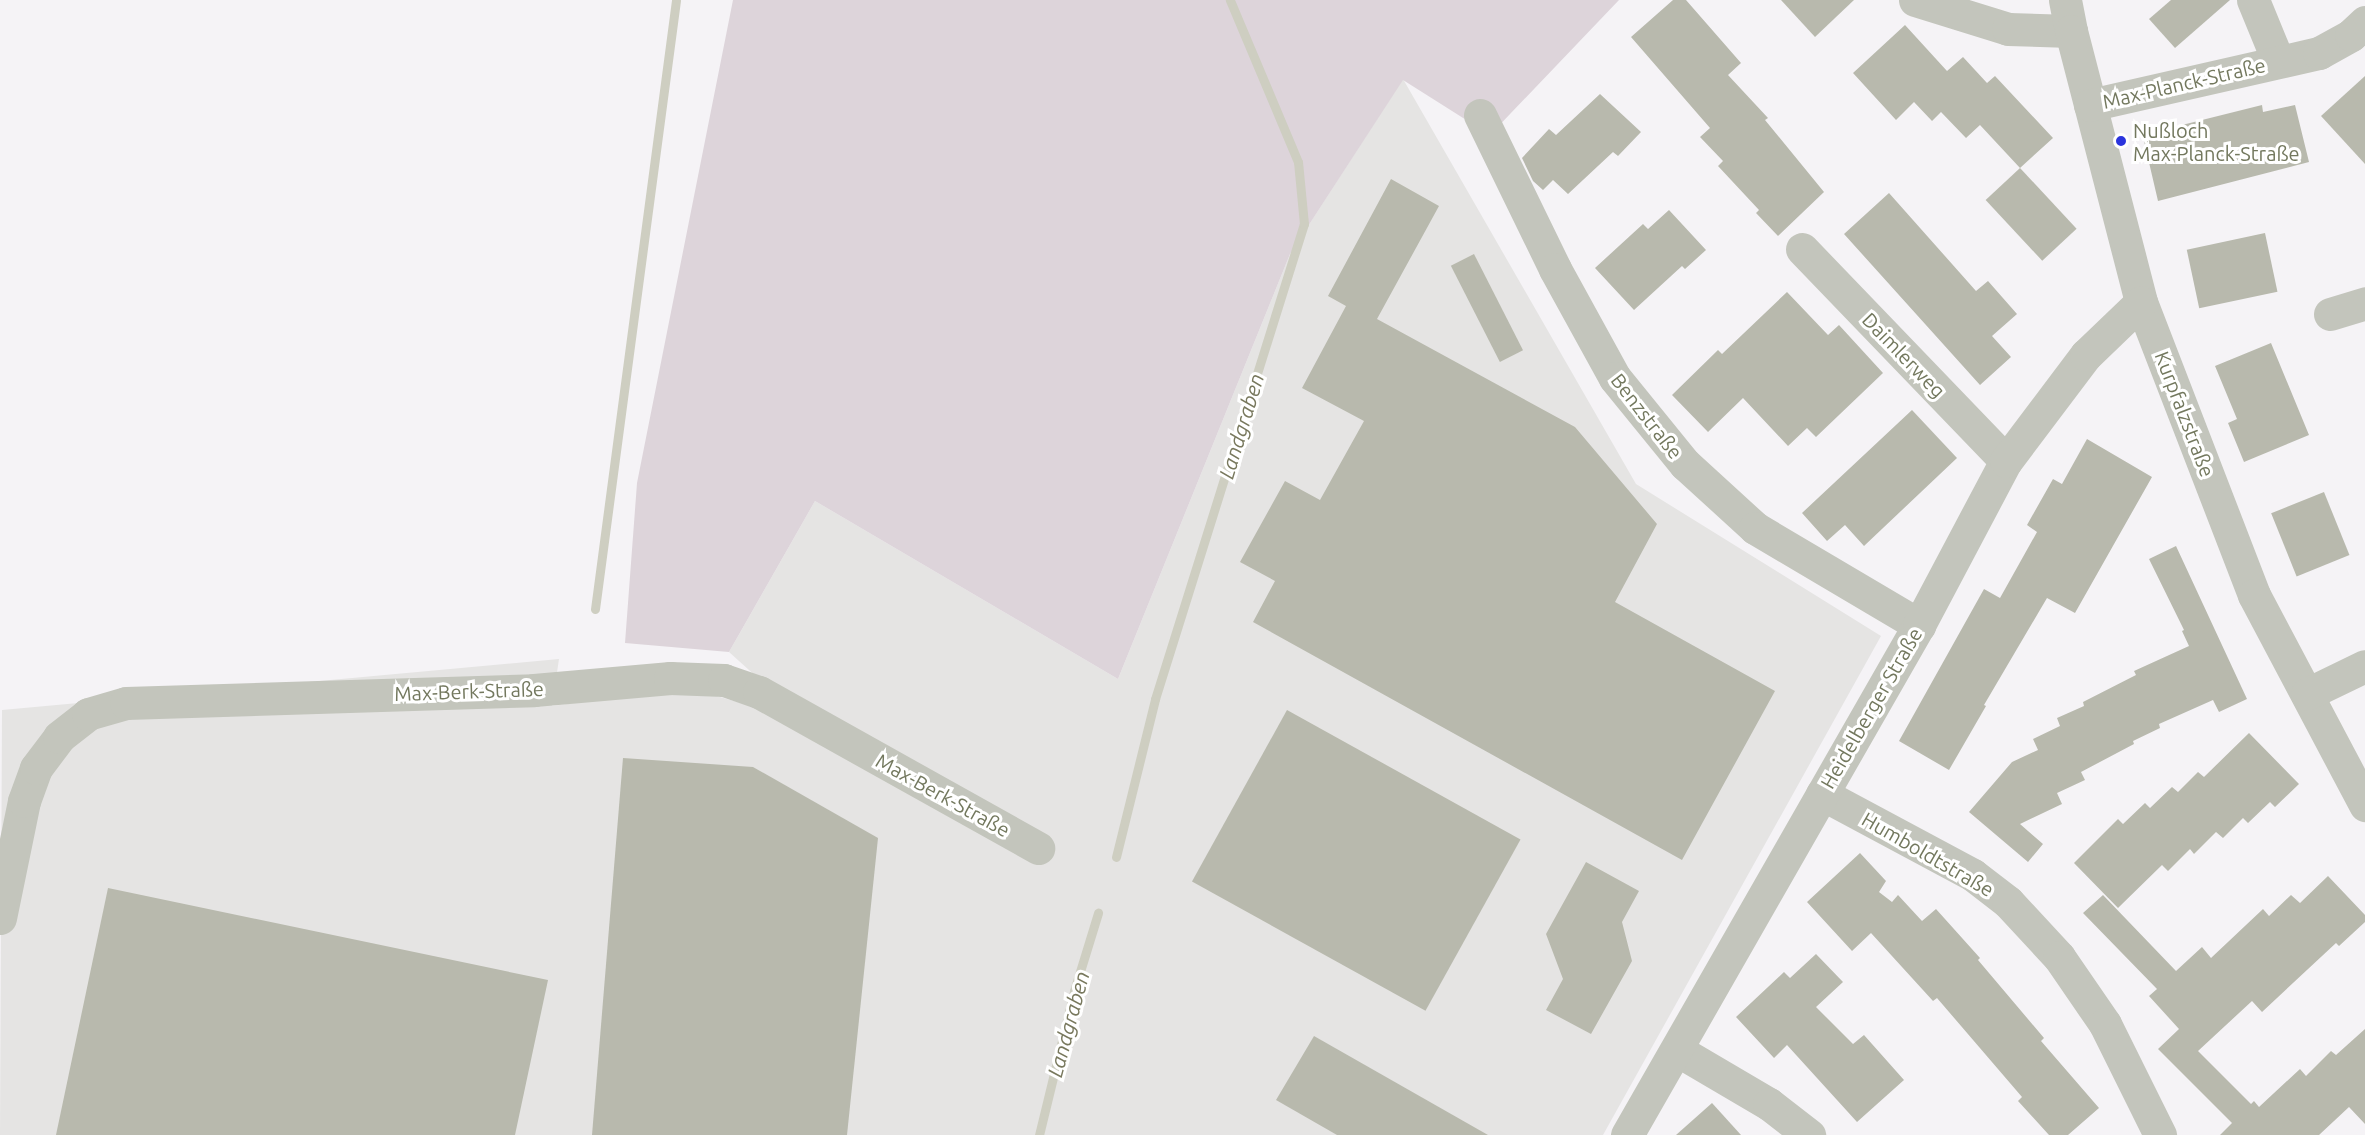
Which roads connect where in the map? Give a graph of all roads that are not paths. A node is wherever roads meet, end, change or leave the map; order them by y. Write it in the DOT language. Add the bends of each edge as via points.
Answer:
graph roads {
  1 [pos="1915,0"];
  2 [pos="2253,0"];
  3 [pos="2068,15"];
  4 [pos="2365,22"];
  5 [pos="2278,61"];
  6 [pos="2090,105"];
  7 [pos="1480,115"];
  8 [pos="1802,249"];
  9 [pos="2141,302"];
  10 [pos="2365,303"];
  11 [pos="2330,314"];
  12 [pos="2006,461"];
  13 [pos="1919,624"];
  14 [pos="2365,666"];
  15 [pos="2307,694"];
  16 [pos="1822,794"];
  17 [pos="2365,806"];
  18 [pos="1038,848"];
  19 [pos="0,918"];
  20 [pos="1677,1050"];
  21 [pos="1627,1135"];
  22 [pos="1809,1135"];
  23 [pos="2160,1135"];
  1 -- 3 [label="street" via="2008,29"];
  2 -- 5 [label="street, Max-Planck-Straße"];
  3 -- 6 [label="street, Kurpfalzstraße"];
  4 -- 5 [label="street, Max-Planck-Straße" via="2319,53"];
  5 -- 6 [label="street, Max-Planck-Straße"];
  6 -- 9 [label="street, Kurpfalzstraße"];
  7 -- 13 [label="street, Benzstraße" via="1555,269 1615,378 1684,464 1755,528"];
  8 -- 12 [label="street, Daimlerweg"];
  9 -- 12 [label="street, Heidelberger Straße" via="2086,356"];
  9 -- 15 [label="street, Kurpfalzstraße" via="2254,595"];
  10 -- 11 [label="street"];
  12 -- 13 [label="street, Heidelberger Straße"];
  13 -- 16 [label="street, Heidelberger Straße"];
  14 -- 15 [label="street"];
  15 -- 17 [label="street, Kurpfalzstraße"];
  16 -- 20 [label="street, Heidelberger Straße"];
  16 -- 23 [label="street, Humboldtstraße" via="1973,875 2008,902 2059,957 2105,1024"];
  18 -- 19 [label="street, Max-Berk-Straße" via="759,692 724,680 670,678 534,690 126,703 88,714 59,737 36,768 24,801"];
  20 -- 21 [label="street, Heidelberger Straße"];
  20 -- 22 [label="street" via="1768,1104"];
}
